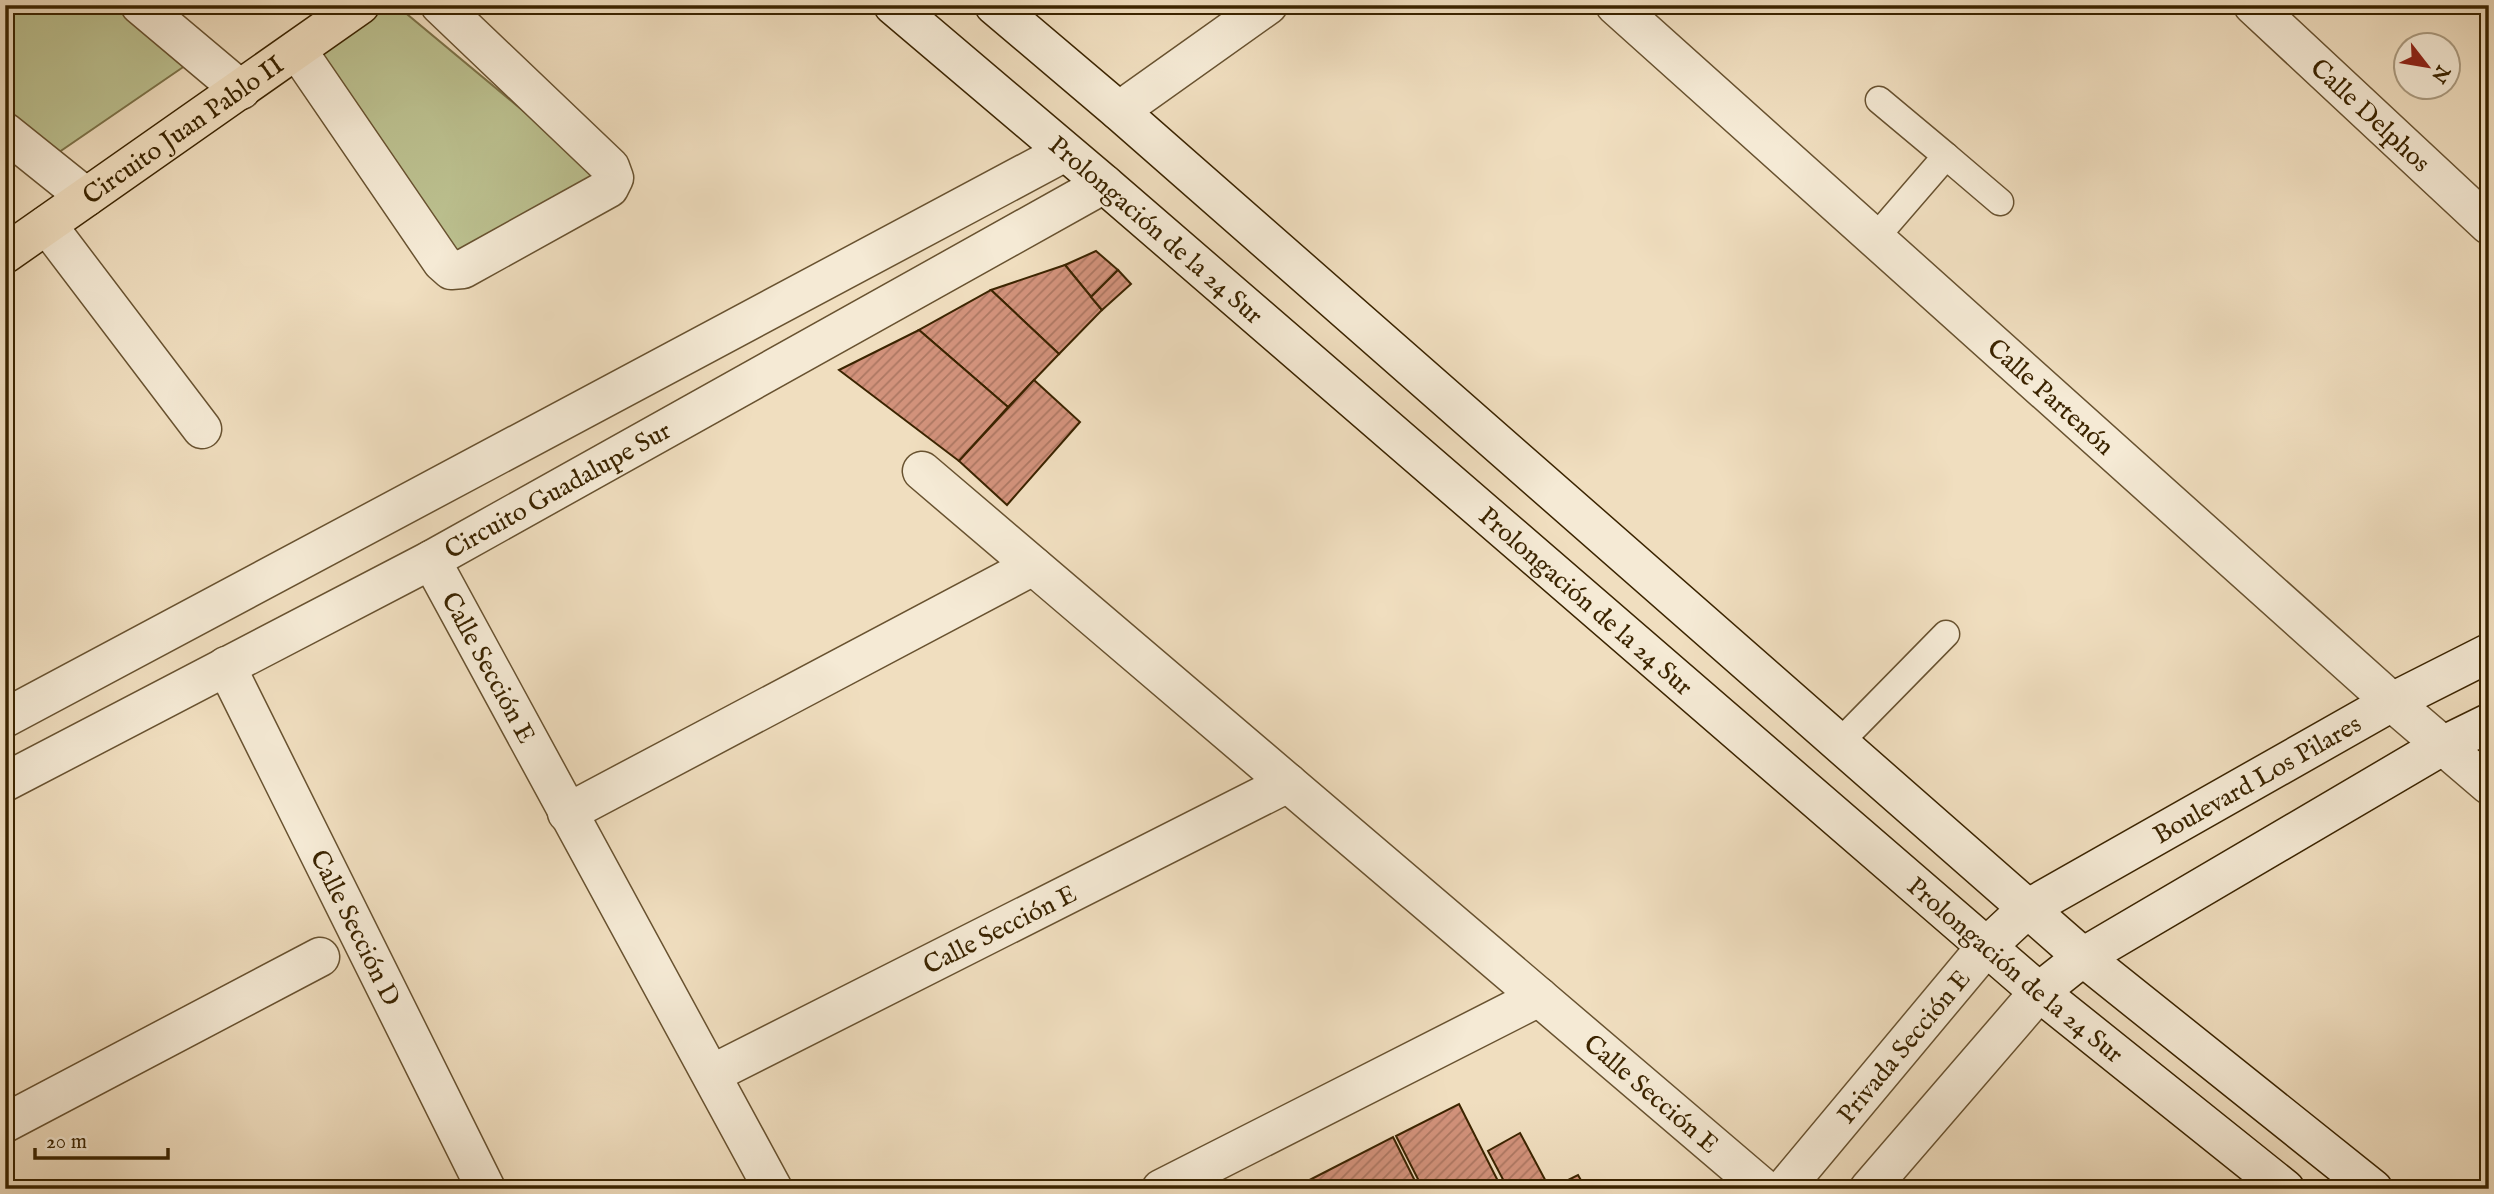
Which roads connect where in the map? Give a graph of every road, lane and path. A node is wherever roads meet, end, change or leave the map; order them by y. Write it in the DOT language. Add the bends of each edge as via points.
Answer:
graph roads {
  1 [pos="140,5"];
  2 [pos="360,5"];
  3 [pos="440,5"];
  4 [pos="892,5"];
  5 [pos="993,5"];
  6 [pos="1268,5"];
  7 [pos="1615,5"];
  8 [pos="2253,5"];
  9 [pos="297,50"];
  10 [pos="241,90"];
  11 [pos="1879,100"];
  12 [pos="1119,111"];
  13 [pos="5,132"];
  14 [pos="1065,152"];
  15 [pos="1946,156"];
  16 [pos="1104,184"];
  17 [pos="86,197"];
  18 [pos="2000,202"];
  19 [pos="47,225"];
  20 [pos="2489,225"];
  21 [pos="1876,237"];
  22 [pos="5,254"];
  23 [pos="202,429"];
  24 [pos="532,437"];
  25 [pos="922,471"];
  26 [pos="562,487"];
  27 [pos="431,560"];
  28 [pos="1033,566"];
  29 [pos="1945,634"];
  30 [pos="2489,653"];
  31 [pos="226,666"];
  32 [pos="2392,702"];
  33 [pos="5,718"];
  34 [pos="2489,723"];
  35 [pos="1839,743"];
  36 [pos="2442,746"];
  37 [pos="5,782"];
  38 [pos="1288,783"];
  39 [pos="2489,785"];
  40 [pos="566,813"];
  41 [pos="2027,909"];
  42 [pos="1986,947"];
  43 [pos="320,957"];
  44 [pos="2083,957"];
  45 [pos="2039,992"];
  46 [pos="1539,997"];
  47 [pos="712,1074"];
  48 [pos="5,1123"];
  49 [pos="486,1189"];
  50 [pos="772,1189"];
  51 [pos="1161,1189"];
  52 [pos="1764,1189"];
  53 [pos="1784,1189"];
  54 [pos="1869,1189"];
  55 [pos="2286,1189"];
  56 [pos="2373,1189"];
  1 -- 10 [label="street"];
  2 -- 9 [label="main road, Circuito Juan Pablo II"];
  3 -- 9 [label="street" via="610,167 614,178 609,188 463,269 451,270 442,262"];
  4 -- 14 [label="street, Prolongación de la 24 Sur"];
  5 -- 12 [label="street, Prolongación de la 24 Sur"];
  6 -- 12 [label="street"];
  7 -- 21 [label="street, Calle Partenón"];
  8 -- 20 [label="street, Calle Delphos"];
  9 -- 10 [label="main road, Circuito Juan Pablo II"];
  10 -- 17 [label="main road, Circuito Juan Pablo II"];
  11 -- 15 [label="lane"];
  12 -- 35 [label="street, Prolongación de la 24 Sur"];
  13 -- 17 [label="street"];
  14 -- 16 [label="street, Prolongación de la 24 Sur"];
  14 -- 24 [label="street"];
  15 -- 18 [label="lane"];
  15 -- 21 [label="lane"];
  16 -- 26 [label="street, Circuito Guadalupe Sur"];
  16 -- 42 [label="street, Prolongación de la 24 Sur"];
  17 -- 19 [label="main road, Circuito Juan Pablo II"];
  19 -- 22 [label="main road, Circuito Juan Pablo II"];
  19 -- 23 [label="street"];
  21 -- 32 [label="street, Calle Partenón"];
  24 -- 26 [label="street"];
  24 -- 33 [label="street"];
  25 -- 28 [label="street, Calle Sección E"];
  26 -- 27 [label="street, Circuito Guadalupe Sur"];
  27 -- 31 [label="street, Circuito Guadalupe Sur"];
  27 -- 40 [label="street, Calle Sección E"];
  28 -- 38 [label="street, Calle Sección E"];
  28 -- 40 [label="street"];
  29 -- 35 [label="lane"];
  30 -- 32 [label="street, Boulevard Los Pilares"];
  31 -- 37 [label="street, Circuito Guadalupe Sur"];
  31 -- 49 [label="street, Calle Sección D"];
  32 -- 36 [label="street, Calle Partenón"];
  32 -- 41 [label="street, Boulevard Los Pilares"];
  34 -- 36 [label="street"];
  35 -- 41 [label="street, Prolongación de la 24 Sur"];
  36 -- 39 [label="street, Calle Partenón"];
  36 -- 44 [label="street"];
  38 -- 46 [label="street, Calle Sección E"];
  38 -- 47 [label="street, Calle Sección E"];
  40 -- 47 [label="street, Calle Sección E"];
  41 -- 42 [label="street, Privada Sección E"];
  41 -- 44 [label="street, Prolongación de la 24 Sur"];
  42 -- 45 [label="street, Prolongación de la 24 Sur"];
  42 -- 53 [label="street, Privada Sección E"];
  43 -- 48 [label="street, Calle Sección D"];
  44 -- 45 [label="street"];
  44 -- 56 [label="street, Prolongación de la 24 Sur"];
  45 -- 54 [label="street"];
  45 -- 55 [label="street, Prolongación de la 24 Sur"];
  46 -- 51 [label="street"];
  46 -- 52 [label="street, Calle Sección E"];
  47 -- 50 [label="street, Calle Sección E"];
}
